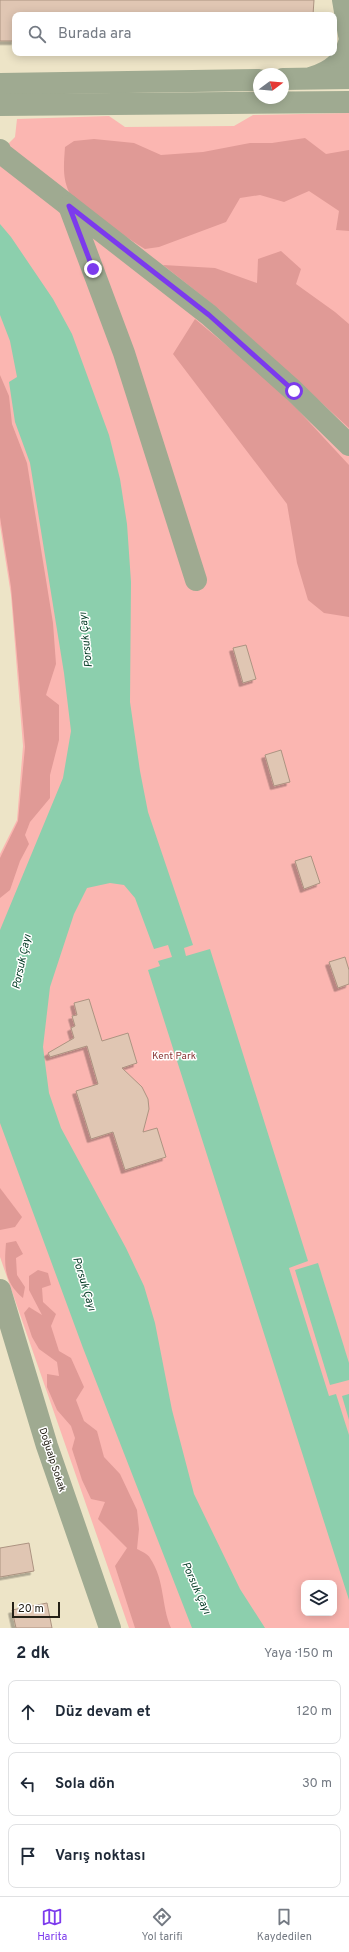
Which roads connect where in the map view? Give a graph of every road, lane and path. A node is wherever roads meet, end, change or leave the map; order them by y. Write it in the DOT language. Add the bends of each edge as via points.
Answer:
graph roads {
  1 [pos="343,0"];
  2 [pos="348,44"];
  3 [pos="347,78"];
  4 [pos="289,79"];
  5 [pos="309,79"];
  6 [pos="253,80"];
  7 [pos="0,84"];
  8 [pos="347,102"];
  9 [pos="0,105"];
  10 [pos="0,150"];
  11 [pos="69,206"];
  12 [pos="349,445"];
  13 [pos="196,580"];
  14 [pos="0,1290"];
  15 [pos="110,1628"];
  1 -- 2 [label="street"];
  2 -- 3 [label="street"];
  2 -- 5 [label="street" via="331,70"];
  3 -- 5 [label="street"];
  3 -- 8 [label="street"];
  4 -- 5 [label="street"];
  6 -- 7 [label="street"];
  8 -- 9 [label="street"];
  10 -- 11 [label="street"];
  11 -- 12 [label="street" via="209,315 294,391"];
  11 -- 13 [label="street" via="124,353"];
  14 -- 15 [label="street, Doğualp Sokak" via="47,1446"];
}
